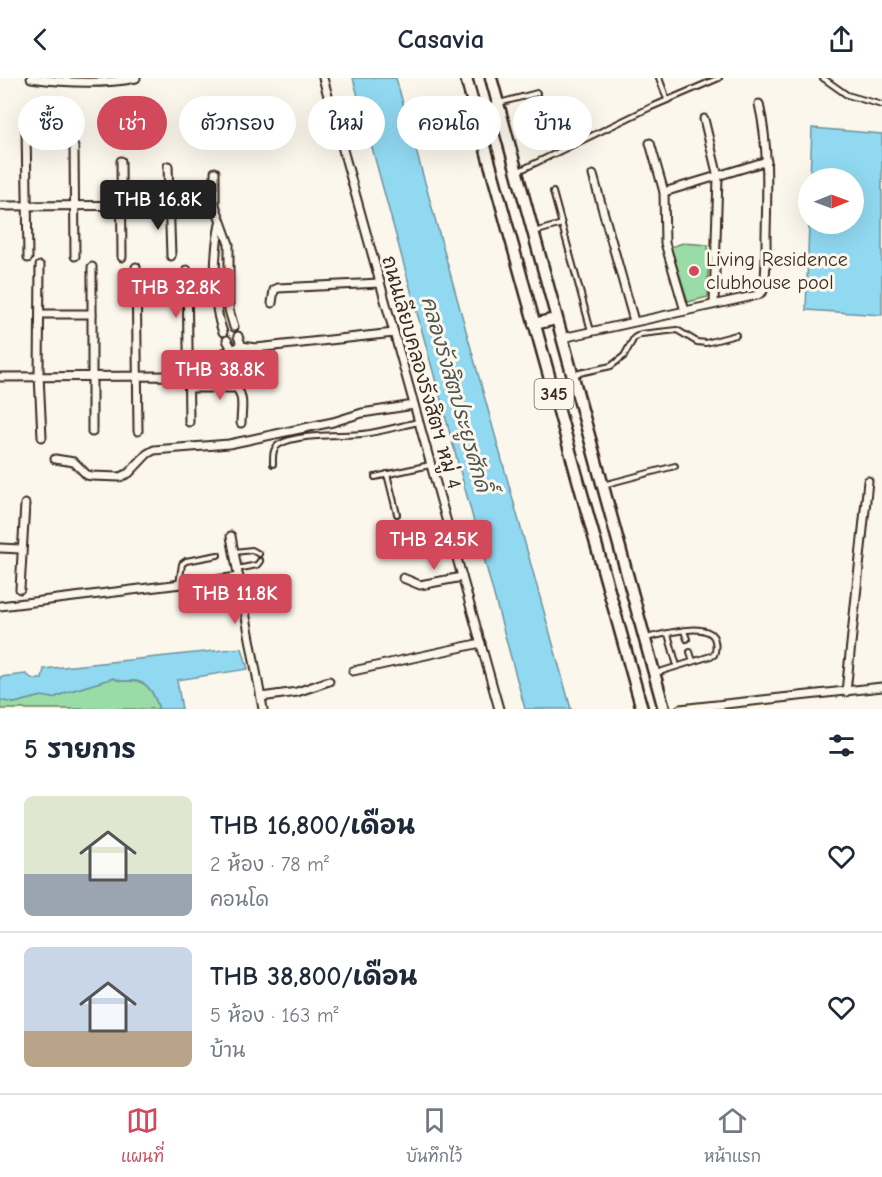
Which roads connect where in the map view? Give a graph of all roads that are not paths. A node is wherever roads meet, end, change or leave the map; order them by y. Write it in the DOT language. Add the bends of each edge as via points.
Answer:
graph roads {
  1 [pos="31,78"];
  2 [pos="136,78"];
  3 [pos="323,78"];
  4 [pos="466,78"];
  5 [pos="491,78"];
  6 [pos="659,78"];
  7 [pos="719,78"];
  8 [pos="823,78"];
  9 [pos="537,93"];
  10 [pos="496,96"];
  11 [pos="667,99"];
  12 [pos="501,102"];
  13 [pos="759,104"];
  14 [pos="882,105"];
  15 [pos="501,114"];
  16 [pos="704,119"];
  17 [pos="650,143"];
  18 [pos="27,150"];
  19 [pos="74,150"];
  20 [pos="121,161"];
  21 [pos="767,161"];
  22 [pos="168,166"];
  23 [pos="215,172"];
  24 [pos="516,172"];
  25 [pos="593,175"];
  26 [pos="718,177"];
  27 [pos="553,192"];
  28 [pos="664,192"];
  29 [pos="76,205"];
  30 [pos="122,205"];
  31 [pos="169,205"];
  32 [pos="215,205"];
  33 [pos="0,206"];
  34 [pos="28,206"];
  35 [pos="220,224"];
  36 [pos="562,224"];
  37 [pos="533,232"];
  38 [pos="75,256"];
  39 [pos="122,256"];
  40 [pos="171,256"];
  41 [pos="28,258"];
  42 [pos="40,266"];
  43 [pos="92,267"];
  44 [pos="136,267"];
  45 [pos="187,270"];
  46 [pos="380,284"];
  47 [pos="273,303"];
  48 [pos="714,304"];
  49 [pos="685,310"];
  50 [pos="40,314"];
  51 [pos="92,314"];
  52 [pos="556,319"];
  53 [pos="634,321"];
  54 [pos="534,324"];
  55 [pos="234,327"];
  56 [pos="591,331"];
  57 [pos="223,332"];
  58 [pos="394,333"];
  59 [pos="736,335"];
  60 [pos="237,336"];
  61 [pos="562,338"];
  62 [pos="226,340"];
  63 [pos="241,346"];
  64 [pos="256,348"];
  65 [pos="232,351"];
  66 [pos="247,355"];
  67 [pos="237,360"];
  68 [pos="189,367"];
  69 [pos="39,375"];
  70 [pos="92,375"];
  71 [pos="138,375"];
  72 [pos="572,375"];
  73 [pos="166,376"];
  74 [pos="0,377"];
  75 [pos="189,384"];
  76 [pos="414,405"];
  77 [pos="189,422"];
  78 [pos="419,422"];
  79 [pos="241,423"];
  80 [pos="138,431"];
  81 [pos="92,432"];
  82 [pos="42,437"];
  83 [pos="55,459"];
  84 [pos="273,464"];
  85 [pos="430,465"];
  86 [pos="675,466"];
  87 [pos="387,474"];
  88 [pos="375,477"];
  89 [pos="868,481"];
  90 [pos="602,485"];
  91 [pos="25,504"];
  92 [pos="397,514"];
  93 [pos="231,536"];
  94 [pos="0,548"];
  95 [pos="21,549"];
  96 [pos="234,552"];
  97 [pos="259,554"];
  98 [pos="218,555"];
  99 [pos="260,561"];
  100 [pos="237,569"];
  101 [pos="239,577"];
  102 [pos="462,577"];
  103 [pos="403,578"];
  104 [pos="179,584"];
  105 [pos="20,589"];
  106 [pos="0,606"];
  107 [pos="684,631"];
  108 [pos="668,634"];
  109 [pos="645,639"];
  110 [pos="687,639"];
  111 [pos="481,643"];
  112 [pos="690,652"];
  113 [pos="693,661"];
  114 [pos="677,666"];
  115 [pos="353,671"];
  116 [pos="654,673"];
  117 [pos="329,681"];
  118 [pos="882,687"];
  119 [pos="846,692"];
  120 [pos="261,697"];
  121 [pos="263,709"];
  122 [pos="499,709"];
  123 [pos="642,709"];
  124 [pos="664,709"];
  125 [pos="680,709"];
  1 -- 2 [label="street" via="91,83"];
  3 -- 46 [label="street, ถนนเลียบคลองรังสิตฯ หมู่ 4"];
  4 -- 54 [label="main road, 345"];
  5 -- 10 [label="main road, 345"];
  6 -- 11 [label="lane"];
  7 -- 11 [label="lane"];
  8 -- 14 [label="lane" via="847,95"];
  9 -- 12 [label="lane"];
  11 -- 24 [label="lane"];
  13 -- 21 [label="street"];
  15 -- 24 [label="main road, 345"];
  16 -- 26 [label="street"];
  17 -- 28 [label="street"];
  18 -- 34 [label="street"];
  19 -- 29 [label="street"];
  20 -- 30 [label="street"];
  21 -- 26 [label="street"];
  21 -- 48 [label="street" via="763,291"];
  22 -- 31 [label="street"];
  23 -- 32 [label="street"];
  24 -- 37 [label="main road, 345"];
  25 -- 53 [label="street"];
  26 -- 28 [label="street"];
  26 -- 48 [label="street"];
  27 -- 36 [label="lane"];
  28 -- 49 [label="street" via="665,243"];
  29 -- 30 [label="street"];
  29 -- 34 [label="street"];
  29 -- 38 [label="street"];
  30 -- 31 [label="street"];
  30 -- 39 [label="street"];
  31 -- 32 [label="street"];
  31 -- 40 [label="street"];
  32 -- 35 [label="street"];
  33 -- 34 [label="street"];
  34 -- 41 [label="street"];
  35 -- 55 [label="street" via="229,244 229,310"];
  35 -- 57 [label="street" via="217,311"];
  36 -- 37 [label="lane"];
  36 -- 56 [label="lane"];
  37 -- 52 [label="main road, 345"];
  42 -- 50 [label="street"];
  43 -- 51 [label="street"];
  44 -- 71 [label="street"];
  45 -- 68 [label="street"];
  46 -- 47 [label="street" via="278,288 274,290"];
  46 -- 58 [label="street, ถนนเลียบคลองรังสิตฯ หมู่ 4"];
  48 -- 49 [label="street"];
  49 -- 53 [label="street"];
  50 -- 51 [label="street"];
  50 -- 69 [label="street"];
  51 -- 70 [label="street"];
  52 -- 54 [label="main road"];
  52 -- 61 [label="main road, 345"];
  53 -- 56 [label="street"];
  54 -- 123 [label="main road, 345"];
  56 -- 61 [label="street"];
  58 -- 64 [label="street"];
  58 -- 76 [label="street, ถนนเลียบคลองรังสิตฯ หมู่ 4"];
  59 -- 72 [label="lane" via="706,343 677,330 641,334 611,366"];
  60 -- 63 [label="street"];
  61 -- 72 [label="main road, 345"];
  62 -- 65 [label="street"];
  63 -- 64 [label="street"];
  63 -- 65 [label="street"];
  63 -- 66 [label="street"];
  64 -- 66 [label="street"];
  65 -- 67 [label="street"];
  65 -- 68 [label="street"];
  66 -- 67 [label="street"];
  67 -- 75 [label="street"];
  68 -- 73 [label="street"];
  68 -- 75 [label="street"];
  69 -- 70 [label="street"];
  69 -- 74 [label="street"];
  69 -- 82 [label="street"];
  70 -- 71 [label="street"];
  70 -- 81 [label="street"];
  71 -- 73 [label="street"];
  71 -- 80 [label="street"];
  72 -- 90 [label="main road, 345"];
  73 -- 75 [label="street"];
  75 -- 77 [label="street"];
  75 -- 79 [label="street" via="239,390"];
  76 -- 78 [label="street, ถนนเลียบคลองรังสิตฯ หมู่ 4"];
  76 -- 83 [label="street" via="229,444 154,450 120,477 92,476 74,462"];
  78 -- 84 [label="lane" via="366,434 286,441 274,449"];
  78 -- 85 [label="street, ถนนเลียบคลองรังสิตฯ หมู่ 4"];
  85 -- 87 [label="lane"];
  85 -- 102 [label="street, ถนนเลียบคลองรังสิตฯ หมู่ 4"];
  86 -- 90 [label="lane"];
  87 -- 88 [label="lane"];
  87 -- 92 [label="lane"];
  89 -- 119 [label="street"];
  90 -- 109 [label="main road, 345"];
  91 -- 95 [label="street"];
  93 -- 96 [label="street"];
  94 -- 95 [label="street"];
  95 -- 105 [label="street"];
  96 -- 97 [label="lane" via="252,550"];
  96 -- 100 [label="street"];
  98 -- 104 [label="lane" via="186,561"];
  99 -- 100 [label="lane"];
  100 -- 101 [label="street"];
  101 -- 104 [label="street"];
  101 -- 120 [label="street"];
  102 -- 103 [label="street" via="420,585"];
  102 -- 111 [label="street, ถนนเลียบคลองรังสิตฯ หมู่ 4"];
  104 -- 106 [label="street"];
  107 -- 108 [label="lane"];
  107 -- 110 [label="lane"];
  107 -- 113 [label="lane" via="701,629 715,639 714,655"];
  108 -- 109 [label="lane"];
  108 -- 114 [label="lane"];
  109 -- 116 [label="main road, 345"];
  111 -- 115 [label="street"];
  111 -- 122 [label="street, ถนนเลียบคลองรังสิตฯ หมู่ 4"];
  112 -- 113 [label="lane"];
  113 -- 114 [label="lane"];
  114 -- 116 [label="lane"];
  116 -- 124 [label="main road, 345"];
  117 -- 120 [label="street" via="297,692"];
  118 -- 119 [label="street"];
  119 -- 125 [label="street"];
  120 -- 121 [label="street"];
}
